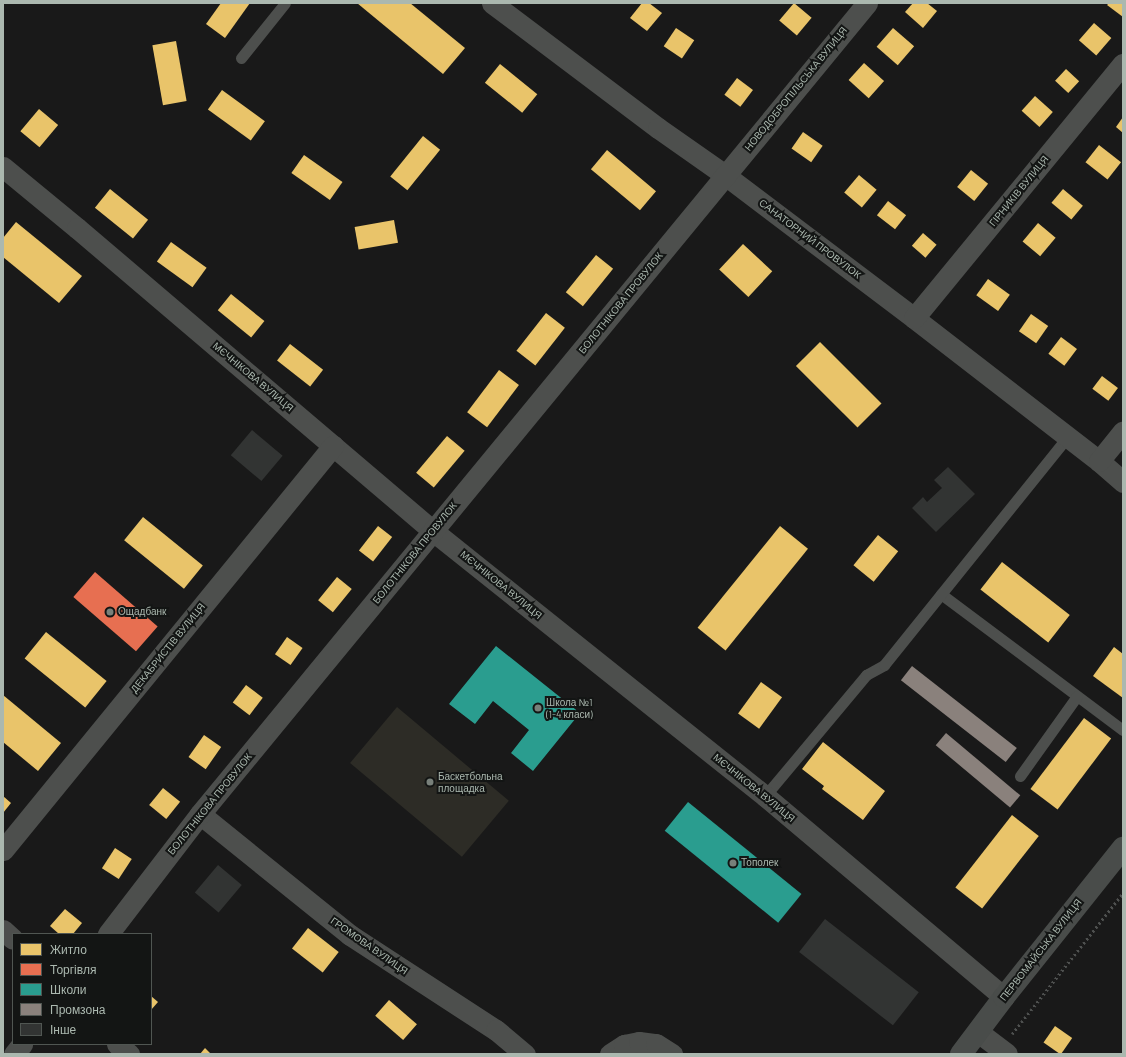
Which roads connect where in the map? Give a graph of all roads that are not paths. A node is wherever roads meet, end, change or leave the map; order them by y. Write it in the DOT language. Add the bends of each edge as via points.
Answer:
graph roads {
  1 [pos="285,3"];
  2 [pos="867,3"];
  3 [pos="502,6"];
  4 [pos="241,58"];
  5 [pos="1123,64"];
  6 [pos="3,167"];
  7 [pos="725,175"];
  8 [pos="914,318"];
  9 [pos="1123,431"];
  10 [pos="1067,437"];
  11 [pos="333,446"];
  12 [pos="1099,461"];
  13 [pos="1123,482"];
  14 [pos="433,531"];
  15 [pos="941,594"];
  16 [pos="1077,696"];
  17 [pos="1123,730"];
  18 [pos="1020,776"];
  19 [pos="765,796"];
  20 [pos="200,814"];
  21 [pos="1123,848"];
  22 [pos="3,850"];
  23 [pos="3,930"];
  24 [pos="109,933"];
  25 [pos="12,938"];
  26 [pos="1004,997"];
  27 [pos="978,1032"];
  28 [pos="21,1045"];
  29 [pos="118,1045"];
  30 [pos="1004,1052"];
  31 [pos="14,1054"];
  32 [pos="129,1054"];
  33 [pos="525,1054"];
  34 [pos="610,1054"];
  35 [pos="672,1054"];
  36 [pos="961,1054"];
  1 -- 4 [label="lane"];
  2 -- 7 [label="street, НОВОДОБРОПІЛЬСЬКА ВУЛИЦЯ"];
  3 -- 7 [label="street, САНАТОРНИЙ ПРОВУЛОК" via="658,128"];
  5 -- 8 [label="street, ГІРНИКІВ ВУЛИЦЯ"];
  6 -- 11 [label="street, МЄЧНІКОВА ВУЛИЦЯ"];
  7 -- 8 [label="street, САНАТОРНИЙ ПРОВУЛОК"];
  7 -- 14 [label="street, БОЛОТНІКОВА ПРОВУЛОК"];
  8 -- 10 [label="street, САНАТОРНИЙ ПРОВУЛОК"];
  9 -- 12 [label="street"];
  10 -- 12 [label="street, САНАТОРНИЙ ПРОВУЛОК"];
  10 -- 15 [label="lane"];
  11 -- 14 [label="street, МЄЧНІКОВА ВУЛИЦЯ"];
  11 -- 22 [label="street, ДЕКАБРИСТІВ ВУЛИЦЯ"];
  12 -- 13 [label="street, САНАТОРНИЙ ПРОВУЛОК"];
  14 -- 19 [label="street, МЄЧНІКОВА ВУЛИЦЯ"];
  14 -- 20 [label="street, БОЛОТНІКОВА ПРОВУЛОК"];
  15 -- 16 [label="lane"];
  15 -- 19 [label="lane" via="884,665 866,675"];
  16 -- 17 [label="lane"];
  16 -- 18 [label="lane"];
  19 -- 26 [label="street, МЄЧНІКОВА ВУЛИЦЯ"];
  20 -- 24 [label="street, БОЛОТНІКОВА ПРОВУЛОК"];
  20 -- 33 [label="street, ГРОМОВА ВУЛИЦЯ" via="350,935 496,1030"];
  21 -- 26 [label="main road, ПЕРВОМАЙСЬКА ВУЛИЦЯ"];
  23 -- 25 [label="street"];
  26 -- 27 [label="main road, ПЕРВОМАЙСЬКА ВУЛИЦЯ"];
  27 -- 30 [label="street"];
  27 -- 36 [label="main road, ПЕРВОМАЙСЬКА ВУЛИЦЯ"];
  28 -- 31 [label="street"];
  29 -- 32 [label="street"];
  34 -- 35 [label="street" via="624,1045 639,1042 656,1044"];
}
